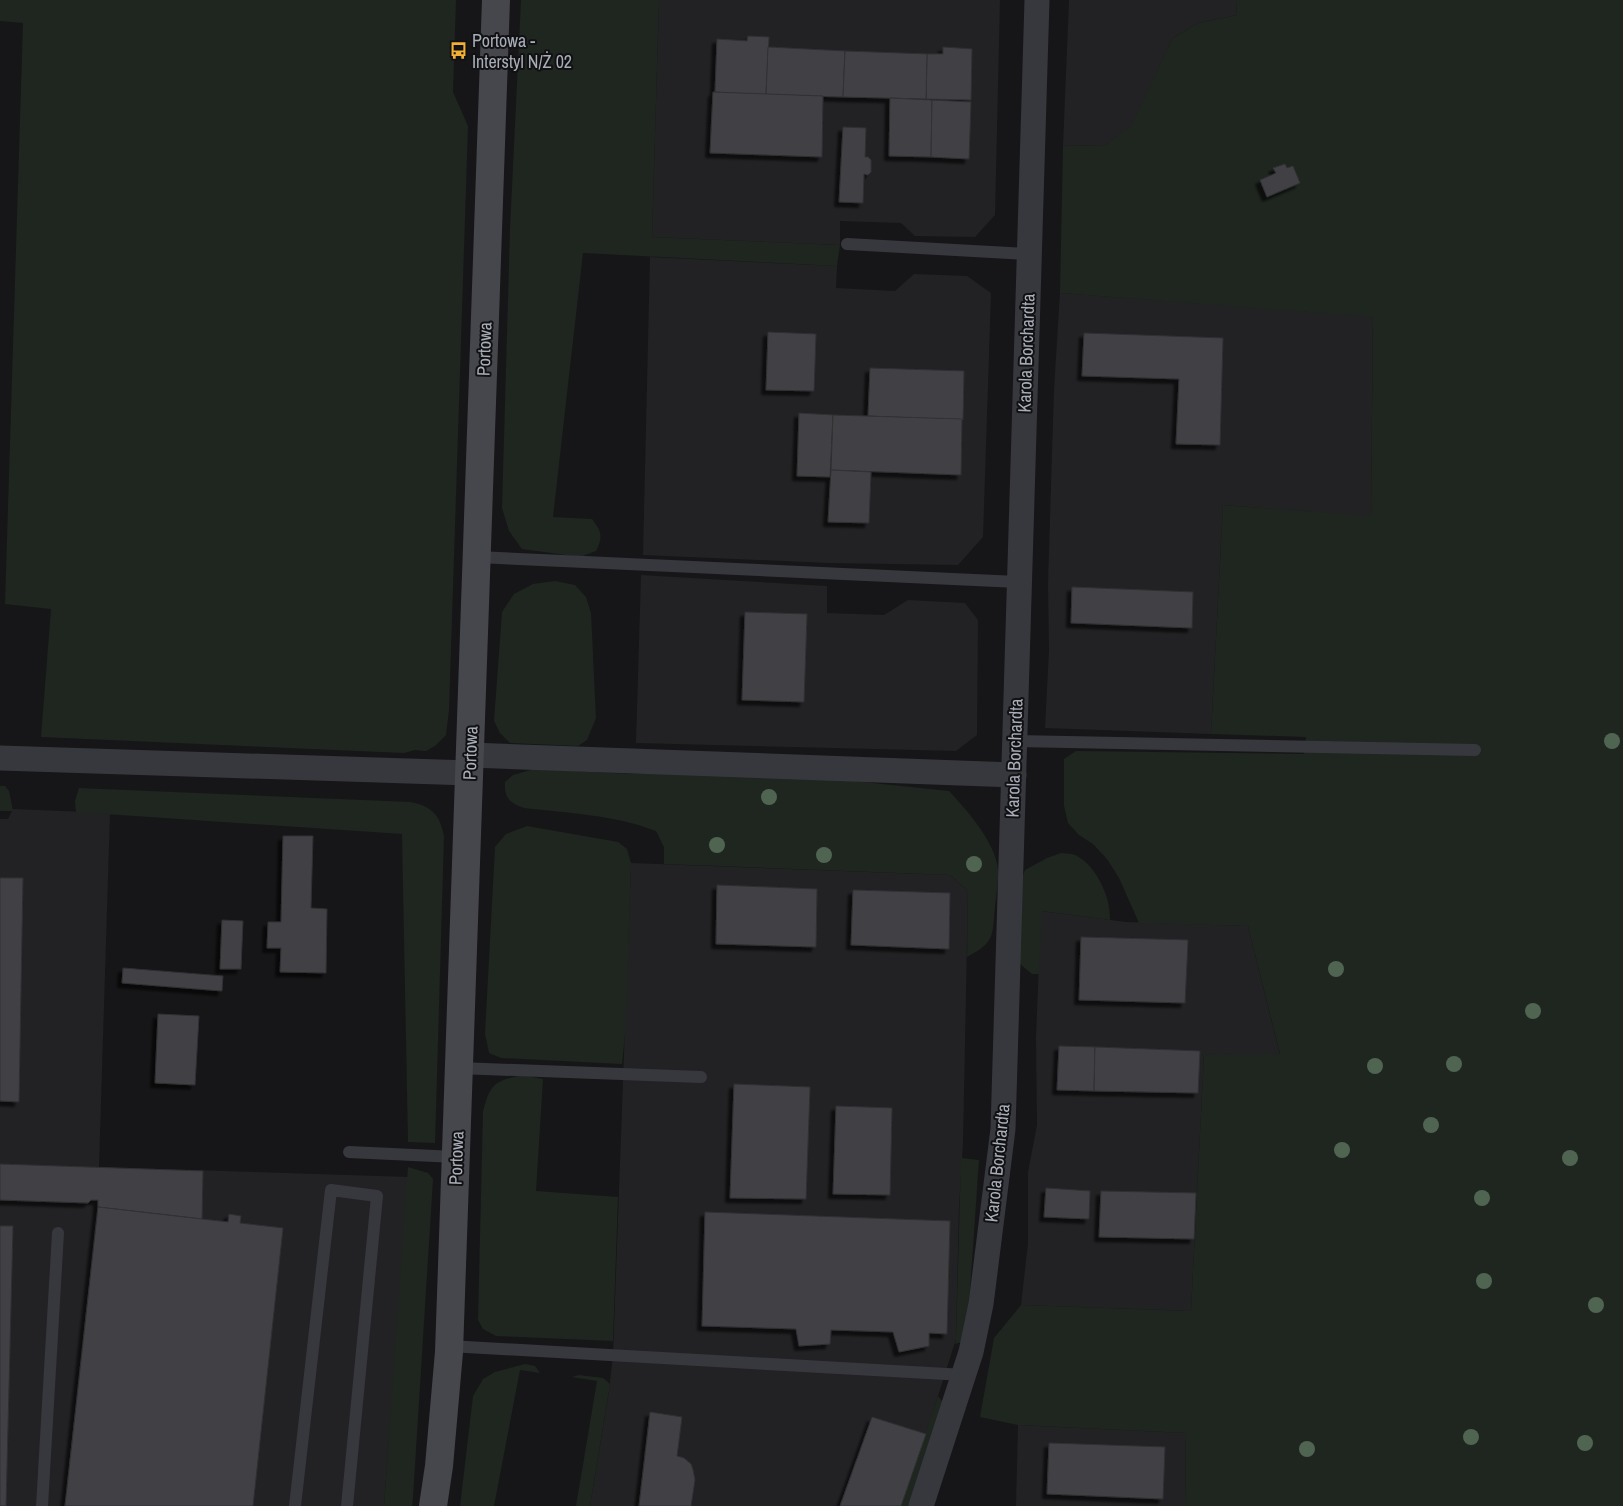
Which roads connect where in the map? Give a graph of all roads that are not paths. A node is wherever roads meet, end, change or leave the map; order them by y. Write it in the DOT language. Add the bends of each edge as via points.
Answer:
graph roads {
  1 [pos="496,0"];
  2 [pos="1037,0"];
  3 [pos="847,244"];
  4 [pos="1029,254"];
  5 [pos="477,557"];
  6 [pos="1019,582"];
  7 [pos="1014,741"];
  8 [pos="1474,750"];
  9 [pos="0,758"];
  10 [pos="470,764"];
  11 [pos="1014,774"];
  12 [pos="459,1068"];
  13 [pos="700,1077"];
  14 [pos="349,1152"];
  15 [pos="456,1157"];
  16 [pos="58,1233"];
  17 [pos="449,1346"];
  18 [pos="964,1375"];
  19 [pos="42,1506"];
  20 [pos="294,1506"];
  21 [pos="347,1506"];
  22 [pos="433,1506"];
  23 [pos="921,1506"];
  1 -- 5 [label="main road, Portowa"];
  2 -- 4 [label="street, Karola Borchardta"];
  3 -- 4 [label="lane"];
  4 -- 6 [label="street, Karola Borchardta"];
  5 -- 6 [label="lane"];
  5 -- 10 [label="main road, Portowa"];
  6 -- 7 [label="street, Karola Borchardta"];
  7 -- 8 [label="lane"];
  7 -- 11 [label="street, Karola Borchardta"];
  9 -- 10 [label="street"];
  10 -- 11 [label="street"];
  10 -- 12 [label="main road, Portowa"];
  11 -- 18 [label="street, Karola Borchardta" via="1003,1128 981,1304"];
  12 -- 13 [label="lane"];
  12 -- 15 [label="main road, Portowa"];
  14 -- 15 [label="lane"];
  15 -- 17 [label="main road, Portowa"];
  16 -- 19 [label="lane"];
  17 -- 18 [label="lane"];
  17 -- 22 [label="main road, Portowa"];
  18 -- 23 [label="street, Karola Borchardta"];
  20 -- 21 [label="lane" via="331,1190 377,1196"];
}
